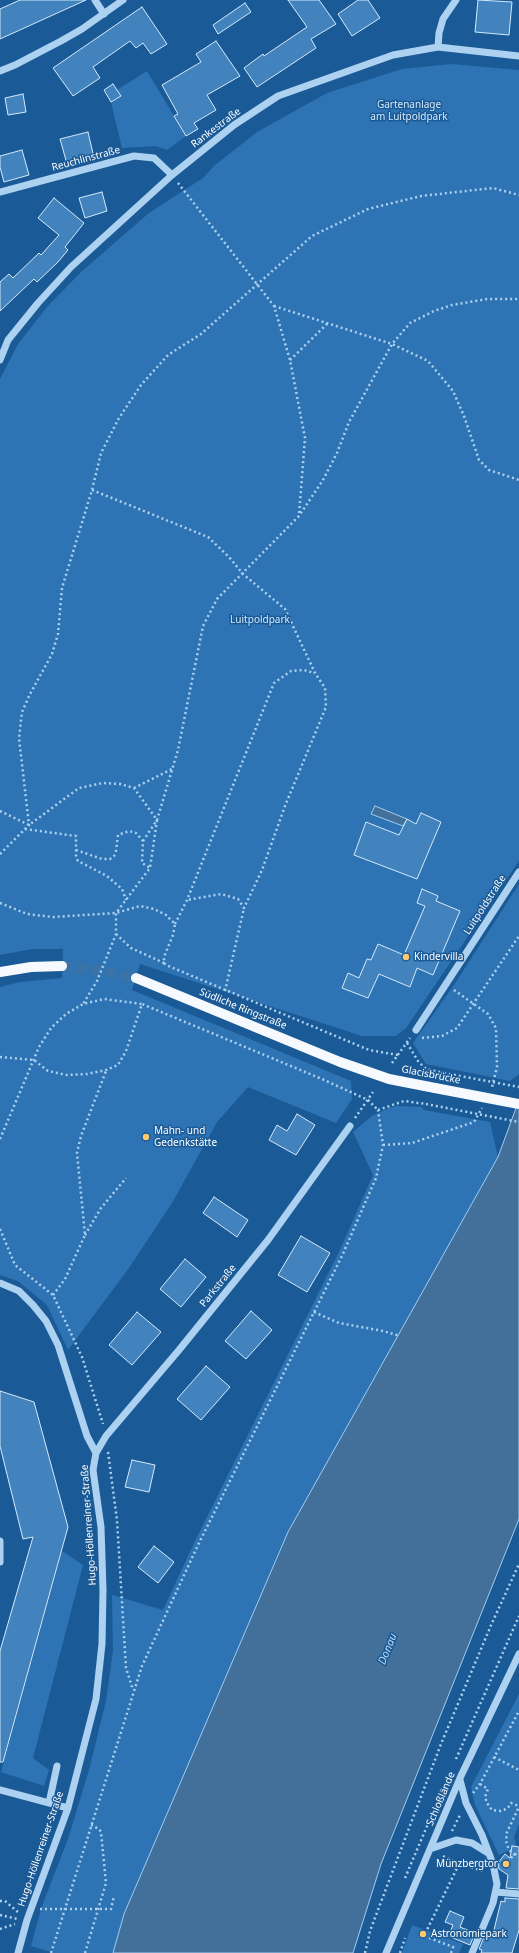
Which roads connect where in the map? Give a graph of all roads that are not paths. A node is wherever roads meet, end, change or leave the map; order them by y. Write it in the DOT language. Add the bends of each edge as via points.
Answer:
graph roads {
  1 [pos="95,0"];
  2 [pos="123,0"];
  3 [pos="456,0"];
  4 [pos="104,14"];
  5 [pos="438,47"];
  6 [pos="519,56"];
  7 [pos="0,71"];
  8 [pos="172,175"];
  9 [pos="0,192"];
  10 [pos="0,360"];
  11 [pos="519,872"];
  12 [pos="62,966"];
  13 [pos="0,972"];
  14 [pos="136,978"];
  15 [pos="417,1033"];
  16 [pos="340,1062"];
  17 [pos="519,1104"];
  18 [pos="350,1126"];
  19 [pos="0,1283"];
  20 [pos="96,1453"];
  21 [pos="0,1541"];
  22 [pos="0,1562"];
  23 [pos="519,1654"];
  24 [pos="57,1766"];
  25 [pos="460,1778"];
  26 [pos="0,1790"];
  27 [pos="49,1803"];
  28 [pos="68,1808"];
  29 [pos="430,1850"];
  30 [pos="489,1853"];
  31 [pos="496,1892"];
  32 [pos="519,1894"];
  33 [pos="18,1953"];
  34 [pos="386,1953"];
  35 [pos="472,1953"];
  1 -- 4 [label="street"];
  2 -- 4 [label="street"];
  3 -- 5 [label="street" via="443,19 438,33"];
  4 -- 7 [label="street" via="61,41"];
  5 -- 6 [label="street, Rankestraße"];
  5 -- 8 [label="street, Rankestraße" via="393,55 278,96 234,125"];
  8 -- 9 [label="street, Reuchlinstraße" via="154,158 134,156"];
  8 -- 10 [label="street, Rankestraße" via="71,267 38,302 8,340"];
  11 -- 15 [label="street, Luitpoldstraße"];
  12 -- 13 [label="main road"];
  14 -- 16 [label="main road, Südliche Ringstraße"];
  16 -- 17 [label="main road, Glacisbrücke, bridge" via="389,1080"];
  18 -- 20 [label="street, Parkstraße" via="268,1240 180,1350 106,1436"];
  19 -- 20 [label="street, Hugo-Höllenreiner-Straße" via="19,1291 46,1321 58,1345 87,1436"];
  20 -- 28 [label="street, Hugo-Höllenreiner-Straße" via="93,1470 101,1527 102,1644 96,1699"];
  21 -- 22 [label="street"];
  23 -- 25 [label="street, Schloßlände"];
  24 -- 27 [label="street"];
  25 -- 29 [label="street, Schloßlände"];
  25 -- 30 [label="street" via="466,1803"];
  26 -- 27 [label="street"];
  27 -- 28 [label="street"];
  28 -- 33 [label="street, Hugo-Höllenreiner-Straße" via="27,1920"];
  29 -- 30 [label="street" via="456,1840 472,1843"];
  29 -- 34 [label="street, Schloßlände"];
  30 -- 31 [label="street" via="496,1875"];
  31 -- 32 [label="street"];
  31 -- 35 [label="street"];
}
